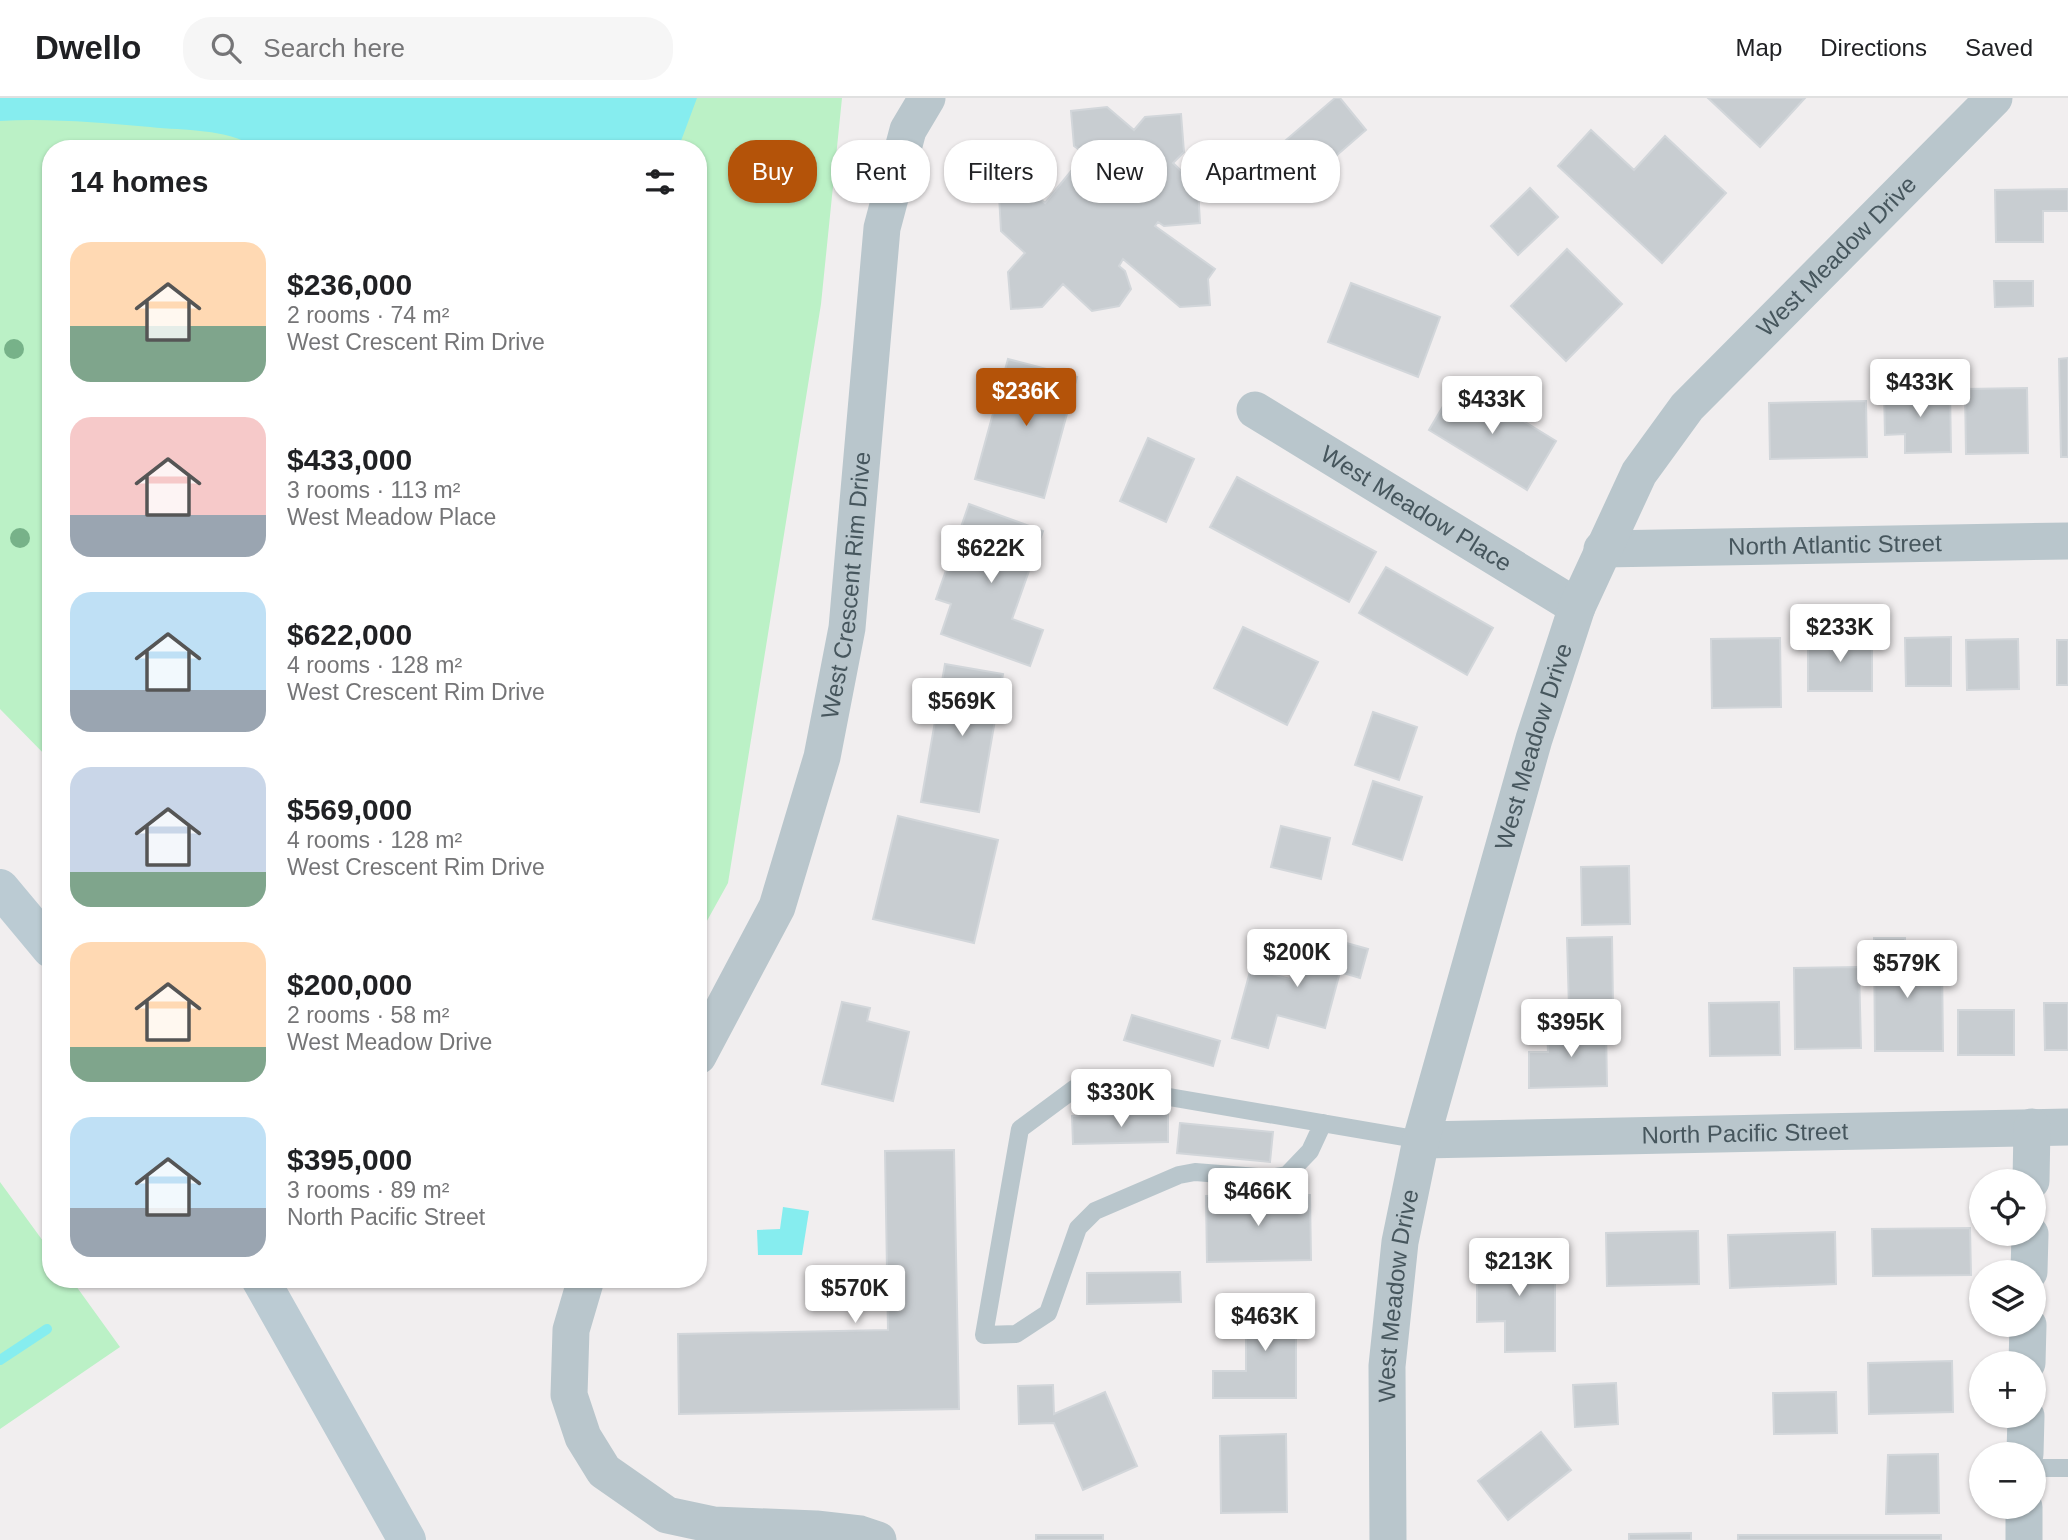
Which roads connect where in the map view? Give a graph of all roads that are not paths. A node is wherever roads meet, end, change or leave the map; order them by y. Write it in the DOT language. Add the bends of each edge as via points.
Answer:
graph roads {
  1 [pos="927,98"];
  2 [pos="1994,98"];
  3 [pos="1255,410"];
  4 [pos="2068,541"];
  5 [pos="1602,549"];
  6 [pos="1577,607"];
  7 [pos="0,888"];
  8 [pos="42,938"];
  9 [pos="707,1039"];
  10 [pos="1323,1123"];
  11 [pos="2032,1127"];
  12 [pos="2068,1127"];
  13 [pos="1421,1140"];
  14 [pos="2031,1169"];
  15 [pos="265,1288"];
  16 [pos="583,1288"];
  17 [pos="2046,1468"];
  18 [pos="2068,1468"];
  19 [pos="2024,1519"];
  20 [pos="407,1540"];
  21 [pos="878,1540"];
  22 [pos="1388,1540"];
  23 [pos="2024,1540"];
  1 -- 9 [label="street, West Crescent Rim Drive" via="908,130 883,228 847,628 822,757 777,907"];
  2 -- 5 [label="street, West Meadow Drive" via="1687,407 1639,473"];
  3 -- 6 [label="street, West Meadow Place"];
  4 -- 5 [label="street, North Atlantic Street"];
  5 -- 6 [label="street, West Meadow Drive"];
  6 -- 13 [label="street, West Meadow Drive" via="1534,739"];
  7 -- 8 [label="street"];
  10 -- 10 [label="lane" via="1098,1085 1074,1089 1020,1129 984,1335 1016,1334 1048,1313 1078,1227 1095,1211 1179,1175 1287,1175 1310,1151"];
  10 -- 13 [label="lane"];
  11 -- 12 [label="street, North Pacific Street"];
  11 -- 13 [label="street, North Pacific Street"];
  11 -- 14 [label="street"];
  13 -- 22 [label="street, West Meadow Drive" via="1400,1242 1387,1366"];
  15 -- 20 [label="street"];
  16 -- 21 [label="street" via="570,1330 569,1395 583,1437 604,1471 667,1515 714,1525 816,1529"];
  17 -- 18 [label="lane"];
  19 -- 23 [label="street"];
}
